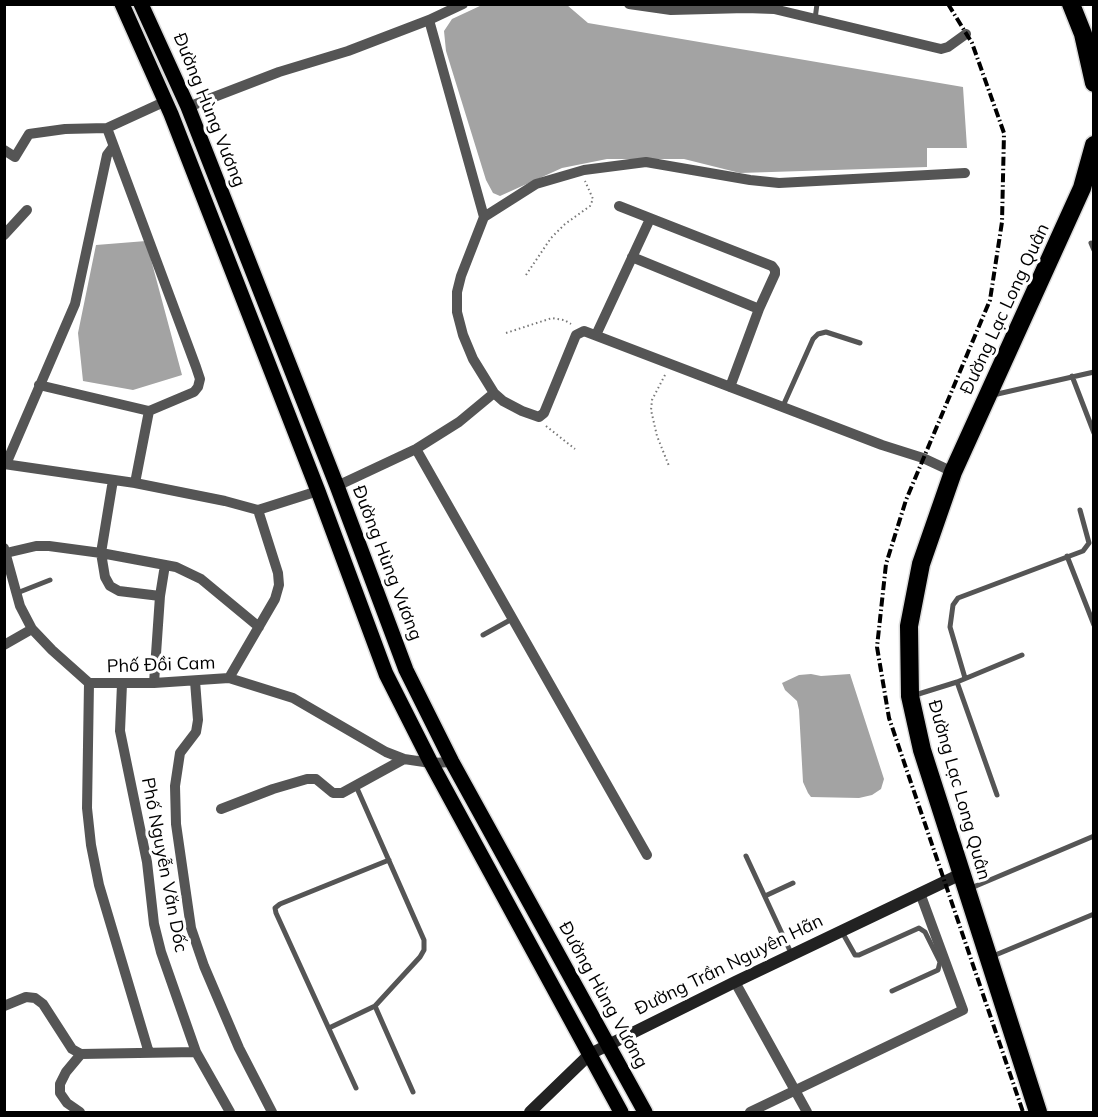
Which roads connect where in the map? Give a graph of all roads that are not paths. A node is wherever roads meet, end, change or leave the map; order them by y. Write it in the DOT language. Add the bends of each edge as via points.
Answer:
graph roads {
  1 [pos="122,4"];
  2 [pos="141,4"];
  3 [pos="462,4"];
  4 [pos="628,4"];
  5 [pos="817,4"];
  6 [pos="1071,4"];
  7 [pos="702,7"];
  8 [pos="815,19"];
  9 [pos="429,20"];
  10 [pos="966,34"];
  11 [pos="1094,83"];
  12 [pos="165,101"];
  13 [pos="188,107"];
  14 [pos="107,128"];
  15 [pos="1094,144"];
  16 [pos="113,147"];
  17 [pos="4,150"];
  18 [pos="965,173"];
  19 [pos="619,206"];
  20 [pos="27,210"];
  21 [pos="484,217"];
  22 [pos="650,219"];
  23 [pos="4,235"];
  24 [pos="1091,243"];
  25 [pos="1094,250"];
  26 [pos="632,257"];
  27 [pos="261,294"];
  28 [pos="244,301"];
  29 [pos="759,309"];
  30 [pos="596,335"];
  31 [pos="860,344"];
  32 [pos="1094,372"];
  33 [pos="1072,376"];
  34 [pos="39,386"];
  35 [pos="730,387"];
  36 [pos="494,393"];
  37 [pos="987,397"];
  38 [pos="783,406"];
  39 [pos="149,411"];
  40 [pos="1094,433"];
  41 [pos="416,449"];
  42 [pos="5,464"];
  43 [pos="953,472"];
  44 [pos="113,480"];
  45 [pos="135,483"];
  46 [pos="337,486"];
  47 [pos="318,491"];
  48 [pos="258,510"];
  49 [pos="1080,510"];
  50 [pos="5,551"];
  51 [pos="100,553"];
  52 [pos="1068,556"];
  53 [pos="165,565"];
  54 [pos="8,580"];
  55 [pos="50,580"];
  56 [pos="17,593"];
  57 [pos="160,596"];
  58 [pos="512,619"];
  59 [pos="1094,625"];
  60 [pos="259,627"];
  61 [pos="32,629"];
  62 [pos="483,635"];
  63 [pos="4,645"];
  64 [pos="1022,655"];
  65 [pos="229,678"];
  66 [pos="965,678"];
  67 [pos="195,681"];
  68 [pos="957,682"];
  69 [pos="89,683"];
  70 [pos="154,683"];
  71 [pos="122,684"];
  72 [pos="910,696"];
  73 [pos="404,759"];
  74 [pos="452,762"];
  75 [pos="431,763"];
  76 [pos="356,786"];
  77 [pos="997,795"];
  78 [pos="221,809"];
  79 [pos="1094,836"];
  80 [pos="647,855"];
  81 [pos="746,856"];
  82 [pos="388,860"];
  83 [pos="964,882"];
  84 [pos="793,883"];
  85 [pos="920,893"];
  86 [pos="765,896"];
  87 [pos="1094,914"];
  88 [pos="842,930"];
  89 [pos="792,954"];
  90 [pos="989,958"];
  91 [pos="735,982"];
  92 [pos="892,991"];
  93 [pos="4,1006"];
  94 [pos="375,1006"];
  95 [pos="328,1028"];
  96 [pos="609,1044"];
  97 [pos="196,1052"];
  98 [pos="149,1053"];
  99 [pos="81,1054"];
  100 [pos="590,1054"];
  101 [pos="356,1088"];
  102 [pos="413,1092"];
  103 [pos="796,1092"];
  104 [pos="80,1113"];
  105 [pos="230,1113"];
  106 [pos="272,1113"];
  107 [pos="530,1113"];
  108 [pos="621,1113"];
  109 [pos="645,1113"];
  110 [pos="750,1113"];
  111 [pos="807,1113"];
  112 [pos="1038,1113"];
  1 -- 12 [label="main road, Đường Hùng Vương"];
  2 -- 13 [label="main road, Đường Hùng Vương"];
  3 -- 9 [label="street"];
  4 -- 7 [label="street" via="661,10"];
  5 -- 8 [label="lane"];
  6 -- 11 [label="highway" via="1083,34"];
  7 -- 8 [label="street" via="760,8"];
  8 -- 10 [label="street" via="935,48 948,47"];
  9 -- 13 [label="street"];
  9 -- 21 [label="street"];
  12 -- 14 [label="street"];
  12 -- 28 [label="main road, Đường Hùng Vương"];
  13 -- 27 [label="main road, Đường Hùng Vương"];
  14 -- 16 [label="street"];
  14 -- 17 [label="street" via="29,134 15,157"];
  15 -- 37 [label="highway, Đường Lạc Long Quân" via="1082,188"];
  16 -- 34 [label="street" via="107,155 75,304"];
  16 -- 39 [label="street" via="200,379 194,392"];
  18 -- 21 [label="street" via="779,183 653,162 578,171 536,184"];
  19 -- 22 [label="street"];
  20 -- 23 [label="street"];
  21 -- 36 [label="street" via="461,276 457,312 473,359"];
  22 -- 26 [label="street"];
  22 -- 29 [label="street" via="772,267 775,274"];
  24 -- 25 [label="lane"];
  26 -- 29 [label="street"];
  26 -- 30 [label="street"];
  27 -- 28 [label="main road"];
  27 -- 46 [label="main road, Đường Hùng Vương"];
  28 -- 47 [label="main road, Đường Hùng Vương"];
  29 -- 35 [label="street"];
  30 -- 35 [label="street"];
  30 -- 36 [label="street" via="579,333 544,413 538,417"];
  31 -- 38 [label="lane" via="826,332 818,334"];
  32 -- 33 [label="lane"];
  33 -- 37 [label="lane"];
  33 -- 40 [label="lane"];
  34 -- 39 [label="street"];
  34 -- 42 [label="street"];
  35 -- 38 [label="street"];
  36 -- 41 [label="street" via="459,422"];
  37 -- 43 [label="highway, Đường Lạc Long Quân"];
  38 -- 43 [label="street"];
  39 -- 45 [label="street"];
  41 -- 46 [label="street"];
  41 -- 58 [label="street"];
  42 -- 44 [label="street"];
  43 -- 72 [label="highway, Đường Lạc Long Quân" via="917,583 909,626"];
  44 -- 45 [label="street"];
  44 -- 51 [label="street"];
  45 -- 48 [label="street"];
  46 -- 74 [label="main road, Đường Hùng Vương" via="406,670"];
  47 -- 48 [label="street"];
  47 -- 75 [label="main road, Đường Hùng Vương" via="386,674"];
  48 -- 60 [label="street" via="279,585"];
  49 -- 52 [label="lane" via="1089,543"];
  50 -- 51 [label="street" via="36,546"];
  50 -- 54 [label="street, Phố Đồi Cam"];
  51 -- 53 [label="street"];
  51 -- 57 [label="street" via="110,586 119,591"];
  52 -- 59 [label="lane"];
  52 -- 66 [label="lane" via="958,598 950,627"];
  53 -- 57 [label="street"];
  53 -- 60 [label="street" via="201,579"];
  54 -- 56 [label="street, Phố Đồi Cam"];
  55 -- 56 [label="lane"];
  56 -- 61 [label="street, Phố Đồi Cam"];
  57 -- 70 [label="street"];
  58 -- 62 [label="lane"];
  58 -- 80 [label="street"];
  60 -- 65 [label="street"];
  61 -- 63 [label="street"];
  61 -- 69 [label="street, Phố Đồi Cam"];
  64 -- 66 [label="lane"];
  65 -- 67 [label="street, Phố Đồi Cam"];
  65 -- 73 [label="street, Phố Đồi Cam" via="293,698"];
  66 -- 68 [label="lane"];
  67 -- 70 [label="street, Phố Đồi Cam"];
  67 -- 106 [label="street" via="196,732 180,753 175,786 176,825 191,928 239,1048"];
  68 -- 72 [label="lane"];
  68 -- 77 [label="lane"];
  69 -- 71 [label="street, Phố Đồi Cam"];
  69 -- 98 [label="street" via="87,808 91,845 99,885"];
  70 -- 71 [label="street, Phố Đồi Cam"];
  71 -- 97 [label="street, Phố Nguyễn Văn Dốc" via="120,731 147,862 154,924"];
  72 -- 83 [label="highway, Đường Lạc Long Quân" via="922,750"];
  73 -- 75 [label="street, Phố Đồi Cam"];
  73 -- 76 [label="street"];
  74 -- 75 [label="street, Phố Đồi Cam"];
  74 -- 96 [label="main road, Đường Hùng Vương"];
  75 -- 100 [label="main road, Đường Hùng Vương"];
  76 -- 78 [label="street" via="333,793 316,780 307,779"];
  76 -- 82 [label="lane"];
  79 -- 83 [label="lane"];
  81 -- 86 [label="lane"];
  82 -- 94 [label="lane" via="424,940 424,950"];
  82 -- 95 [label="lane" via="275,908"];
  83 -- 85 [label="street, Đường Trần Nguyên Hãn"];
  83 -- 90 [label="highway, Đường Lạc Long Quân"];
  84 -- 86 [label="lane"];
  85 -- 88 [label="street, Đường Trần Nguyên Hãn"];
  85 -- 103 [label="street" via="963,1010"];
  86 -- 89 [label="lane"];
  87 -- 90 [label="lane"];
  88 -- 89 [label="street, Đường Trần Nguyên Hãn"];
  88 -- 92 [label="lane" via="855,955 919,928 925,932 940,962 938,970"];
  89 -- 91 [label="street, Đường Trần Nguyên Hãn"];
  90 -- 112 [label="highway, Đường Lạc Long Quân"];
  91 -- 96 [label="street, Đường Trần Nguyên Hãn"];
  91 -- 103 [label="street"];
  93 -- 99 [label="street" via="26,997 35,998 72,1049"];
  94 -- 95 [label="lane"];
  94 -- 102 [label="lane"];
  95 -- 101 [label="lane"];
  96 -- 100 [label="street, Đường Trần Nguyên Hãn"];
  96 -- 109 [label="main road, Đường Hùng Vương"];
  97 -- 98 [label="street"];
  97 -- 105 [label="street, Phố Nguyễn Văn Dốc"];
  98 -- 99 [label="street"];
  99 -- 104 [label="street" via="60,1084 60,1093"];
  100 -- 107 [label="street, Đường Trần Nguyên Hãn"];
  100 -- 108 [label="main road, Đường Hùng Vương"];
  103 -- 110 [label="street"];
  103 -- 111 [label="street"];
}
